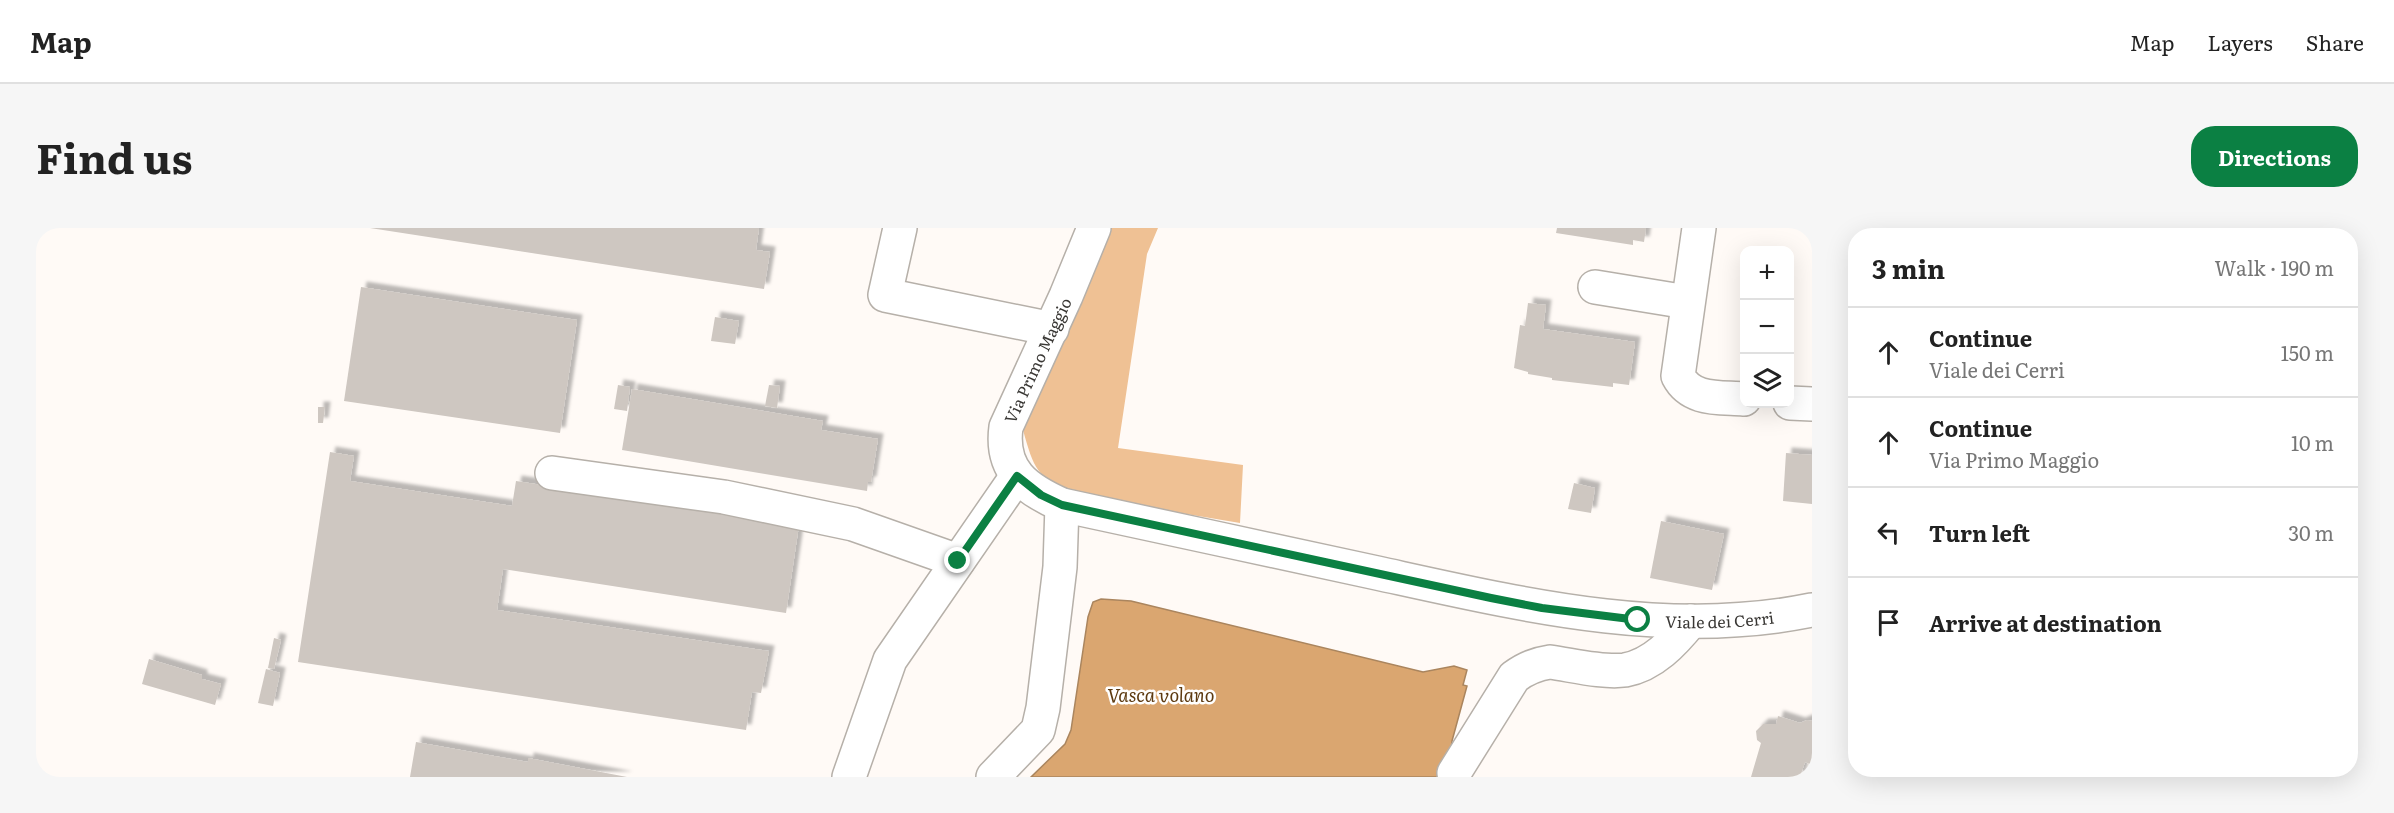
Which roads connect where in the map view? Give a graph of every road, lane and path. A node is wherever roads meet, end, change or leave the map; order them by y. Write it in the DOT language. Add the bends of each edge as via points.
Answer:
graph roads {
  1 [pos="900,228"];
  2 [pos="1094,228"];
  3 [pos="1698,228"];
  4 [pos="1595,287"];
  5 [pos="1688,302"];
  6 [pos="1052,329"];
  7 [pos="1740,399"];
  8 [pos="1794,403"];
  9 [pos="1812,405"];
  10 [pos="552,473"];
  11 [pos="1017,476"];
  12 [pos="1062,505"];
  13 [pos="958,561"];
  14 [pos="1812,610"];
  15 [pos="1691,621"];
  16 [pos="1454,773"];
  17 [pos="849,777"];
  18 [pos="993,777"];
  1 -- 6 [label="street" via="885,295"];
  2 -- 6 [label="street, Via Primo Maggio"];
  3 -- 5 [label="street"];
  4 -- 5 [label="street"];
  5 -- 7 [label="street" via="1677,376 1683,387 1700,396"];
  6 -- 11 [label="street, Via Primo Maggio" via="1006,428 1006,453"];
  8 -- 9 [label="street"];
  10 -- 13 [label="street" via="724,497 841,521"];
  11 -- 12 [label="street, Via Primo Maggio"];
  11 -- 13 [label="street"];
  12 -- 15 [label="street, Viale dei Cerri" via="1542,608 1638,620"];
  12 -- 18 [label="street" via="1059,567 1038,730"];
  13 -- 17 [label="street" via="890,660"];
  14 -- 15 [label="street, Viale dei Cerri" via="1742,620"];
  15 -- 16 [label="street" via="1670,646 1646,663 1624,670 1550,662 1525,668 1514,677"];
}
